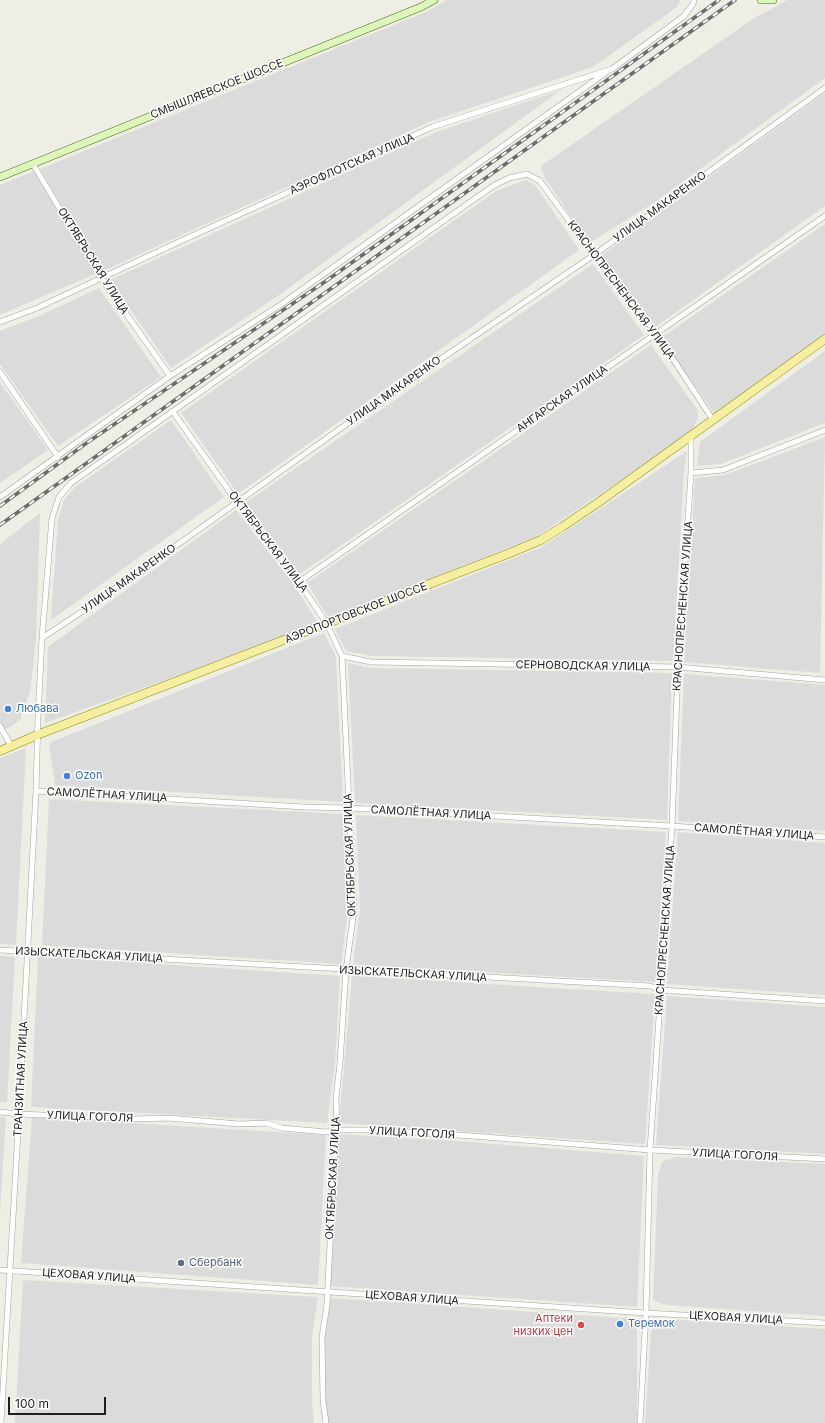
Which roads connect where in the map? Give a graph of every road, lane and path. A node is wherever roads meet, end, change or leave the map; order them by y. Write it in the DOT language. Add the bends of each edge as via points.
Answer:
graph roads {
  1 [pos="434,0"];
  2 [pos="694,0"];
  3 [pos="761,0"];
  4 [pos="773,0"];
  5 [pos="612,68"];
  6 [pos="825,88"];
  7 [pos="33,164"];
  8 [pos="0,177"];
  9 [pos="825,216"];
  10 [pos="594,255"];
  11 [pos="101,278"];
  12 [pos="0,322"];
  13 [pos="656,333"];
  14 [pos="825,339"];
  15 [pos="0,373"];
  16 [pos="170,376"];
  17 [pos="173,412"];
  18 [pos="713,420"];
  19 [pos="825,430"];
  20 [pos="691,436"];
  21 [pos="58,457"];
  22 [pos="691,473"];
  23 [pos="0,497"];
  24 [pos="237,502"];
  25 [pos="299,582"];
  26 [pos="327,624"];
  27 [pos="42,638"];
  28 [pos="342,656"];
  29 [pos="678,667"];
  30 [pos="825,680"];
  31 [pos="0,726"];
  32 [pos="37,735"];
  33 [pos="11,746"];
  34 [pos="0,751"];
  35 [pos="36,792"];
  36 [pos="350,808"];
  37 [pos="672,826"];
  38 [pos="825,837"];
  39 [pos="0,950"];
  40 [pos="28,951"];
  41 [pos="346,970"];
  42 [pos="661,990"];
  43 [pos="825,1001"];
  44 [pos="0,1112"];
  45 [pos="19,1114"];
  46 [pos="337,1130"];
  47 [pos="650,1150"];
  48 [pos="825,1160"];
  49 [pos="0,1270"];
  50 [pos="9,1271"];
  51 [pos="328,1292"];
  52 [pos="646,1313"];
  53 [pos="825,1323"];
  54 [pos="1,1423"];
  55 [pos="326,1423"];
  56 [pos="640,1423"];
  1 -- 7 [label="street, СМЫШЛЯЕВСКОЕ ШОССЕ"];
  2 -- 5 [label="street, АЭРОФЛОТСКАЯ УЛИЦА" via="684,16"];
  3 -- 4 [label="street"];
  5 -- 11 [label="street, АЭРОФЛОТСКАЯ УЛИЦА" via="432,127"];
  5 -- 16 [label="street" via="283,303"];
  6 -- 10 [label="street, УЛИЦА МАКАРЕНКО"];
  7 -- 8 [label="street, СМЫШЛЯЕВСКОЕ ШОССЕ"];
  7 -- 11 [label="street, ОКТЯБРЬСКАЯ УЛИЦА"];
  9 -- 13 [label="street, АНГАРСКАЯ УЛИЦА"];
  10 -- 13 [label="street, КРАСНОПРЕСНЕНСКАЯ УЛИЦА"];
  10 -- 17 [label="street, КРАСНОПРЕСНЕНСКАЯ УЛИЦА" via="540,181 527,174 509,178 493,186"];
  10 -- 24 [label="street, УЛИЦА МАКАРЕНКО" via="379,401"];
  11 -- 12 [label="street, АЭРОФЛОТСКАЯ УЛИЦА"];
  11 -- 16 [label="street, ОКТЯБРЬСКАЯ УЛИЦА"];
  13 -- 18 [label="street, КРАСНОПРЕСНЕНСКАЯ УЛИЦА"];
  13 -- 25 [label="street, АНГАРСКАЯ УЛИЦА"];
  14 -- 18 [label="main road, АЭРОПОРТОВСКОЕ ШОССЕ"];
  15 -- 21 [label="street"];
  16 -- 21 [label="street"];
  17 -- 24 [label="street, ОКТЯБРЬСКАЯ УЛИЦА"];
  17 -- 27 [label="street" via="71,483 59,497 52,518"];
  18 -- 20 [label="main road, АЭРОПОРТОВСКОЕ ШОССЕ"];
  19 -- 22 [label="street" via="723,470"];
  20 -- 22 [label="street, КРАСНОПРЕСНЕНСКАЯ УЛИЦА"];
  20 -- 26 [label="main road, АЭРОПОРТОВСКОЕ ШОССЕ" via="541,540"];
  21 -- 23 [label="street"];
  22 -- 29 [label="street, КРАСНОПРЕСНЕНСКАЯ УЛИЦА"];
  24 -- 25 [label="street, ОКТЯБРЬСКАЯ УЛИЦА"];
  24 -- 27 [label="street, УЛИЦА МАКАРЕНКО"];
  25 -- 26 [label="street, ОКТЯБРЬСКАЯ УЛИЦА"];
  26 -- 28 [label="street, ОКТЯБРЬСКАЯ УЛИЦА"];
  26 -- 32 [label="main road, АЭРОПОРТОВСКОЕ ШОССЕ"];
  27 -- 32 [label="street"];
  28 -- 29 [label="street, СЕРНОВОДСКАЯ УЛИЦА" via="371,662"];
  28 -- 36 [label="street, ОКТЯБРЬСКАЯ УЛИЦА"];
  29 -- 30 [label="street, СЕРНОВОДСКАЯ УЛИЦА"];
  29 -- 37 [label="street, КРАСНОПРЕСНЕНСКАЯ УЛИЦА"];
  31 -- 33 [label="street"];
  32 -- 33 [label="main road, АЭРОПОРТОВСКОЕ ШОССЕ"];
  32 -- 35 [label="street, ТРАНЗИТНАЯ УЛИЦА"];
  33 -- 34 [label="main road, АЭРОПОРТОВСКОЕ ШОССЕ"];
  35 -- 36 [label="street, САМОЛЁТНАЯ УЛИЦА"];
  35 -- 40 [label="street, ТРАНЗИТНАЯ УЛИЦА"];
  36 -- 37 [label="street, САМОЛЁТНАЯ УЛИЦА"];
  36 -- 41 [label="street, ОКТЯБРЬСКАЯ УЛИЦА" via="354,910"];
  37 -- 38 [label="street, САМОЛЁТНАЯ УЛИЦА"];
  37 -- 42 [label="street, КРАСНОПРЕСНЕНСКАЯ УЛИЦА"];
  39 -- 40 [label="street, ИЗЫСКАТЕЛЬСКАЯ УЛИЦА"];
  40 -- 41 [label="street, ИЗЫСКАТЕЛЬСКАЯ УЛИЦА"];
  40 -- 45 [label="street, ТРАНЗИТНАЯ УЛИЦА"];
  41 -- 42 [label="street, ИЗЫСКАТЕЛЬСКАЯ УЛИЦА" via="650,986"];
  41 -- 46 [label="street, ОКТЯБРЬСКАЯ УЛИЦА" via="336,1098"];
  42 -- 43 [label="street, ИЗЫСКАТЕЛЬСКАЯ УЛИЦА"];
  42 -- 47 [label="street, КРАСНОПРЕСНЕНСКАЯ УЛИЦА"];
  44 -- 45 [label="street, УЛИЦА ГОГОЛЯ"];
  45 -- 46 [label="street, УЛИЦА ГОГОЛЯ" via="169,1118 239,1124 266,1123 282,1128 326,1132"];
  45 -- 50 [label="street, ТРАНЗИТНАЯ УЛИЦА"];
  46 -- 47 [label="street, УЛИЦА ГОГОЛЯ" via="472,1136"];
  46 -- 51 [label="street, ОКТЯБРЬСКАЯ УЛИЦА"];
  47 -- 48 [label="street, УЛИЦА ГОГОЛЯ"];
  47 -- 52 [label="street, КРАСНОПРЕСНЕНСКАЯ УЛИЦА"];
  49 -- 50 [label="street, ЦЕХОВАЯ УЛИЦА"];
  50 -- 51 [label="street, ЦЕХОВАЯ УЛИЦА"];
  50 -- 54 [label="street, ТРАНЗИТНАЯ УЛИЦА"];
  51 -- 52 [label="street, ЦЕХОВАЯ УЛИЦА"];
  51 -- 55 [label="street, ОКТЯБРЬСКАЯ УЛИЦА" via="322,1337"];
  52 -- 53 [label="street, ЦЕХОВАЯ УЛИЦА"];
  52 -- 56 [label="street, КРАСНОПРЕСНЕНСКАЯ УЛИЦА"];
}
